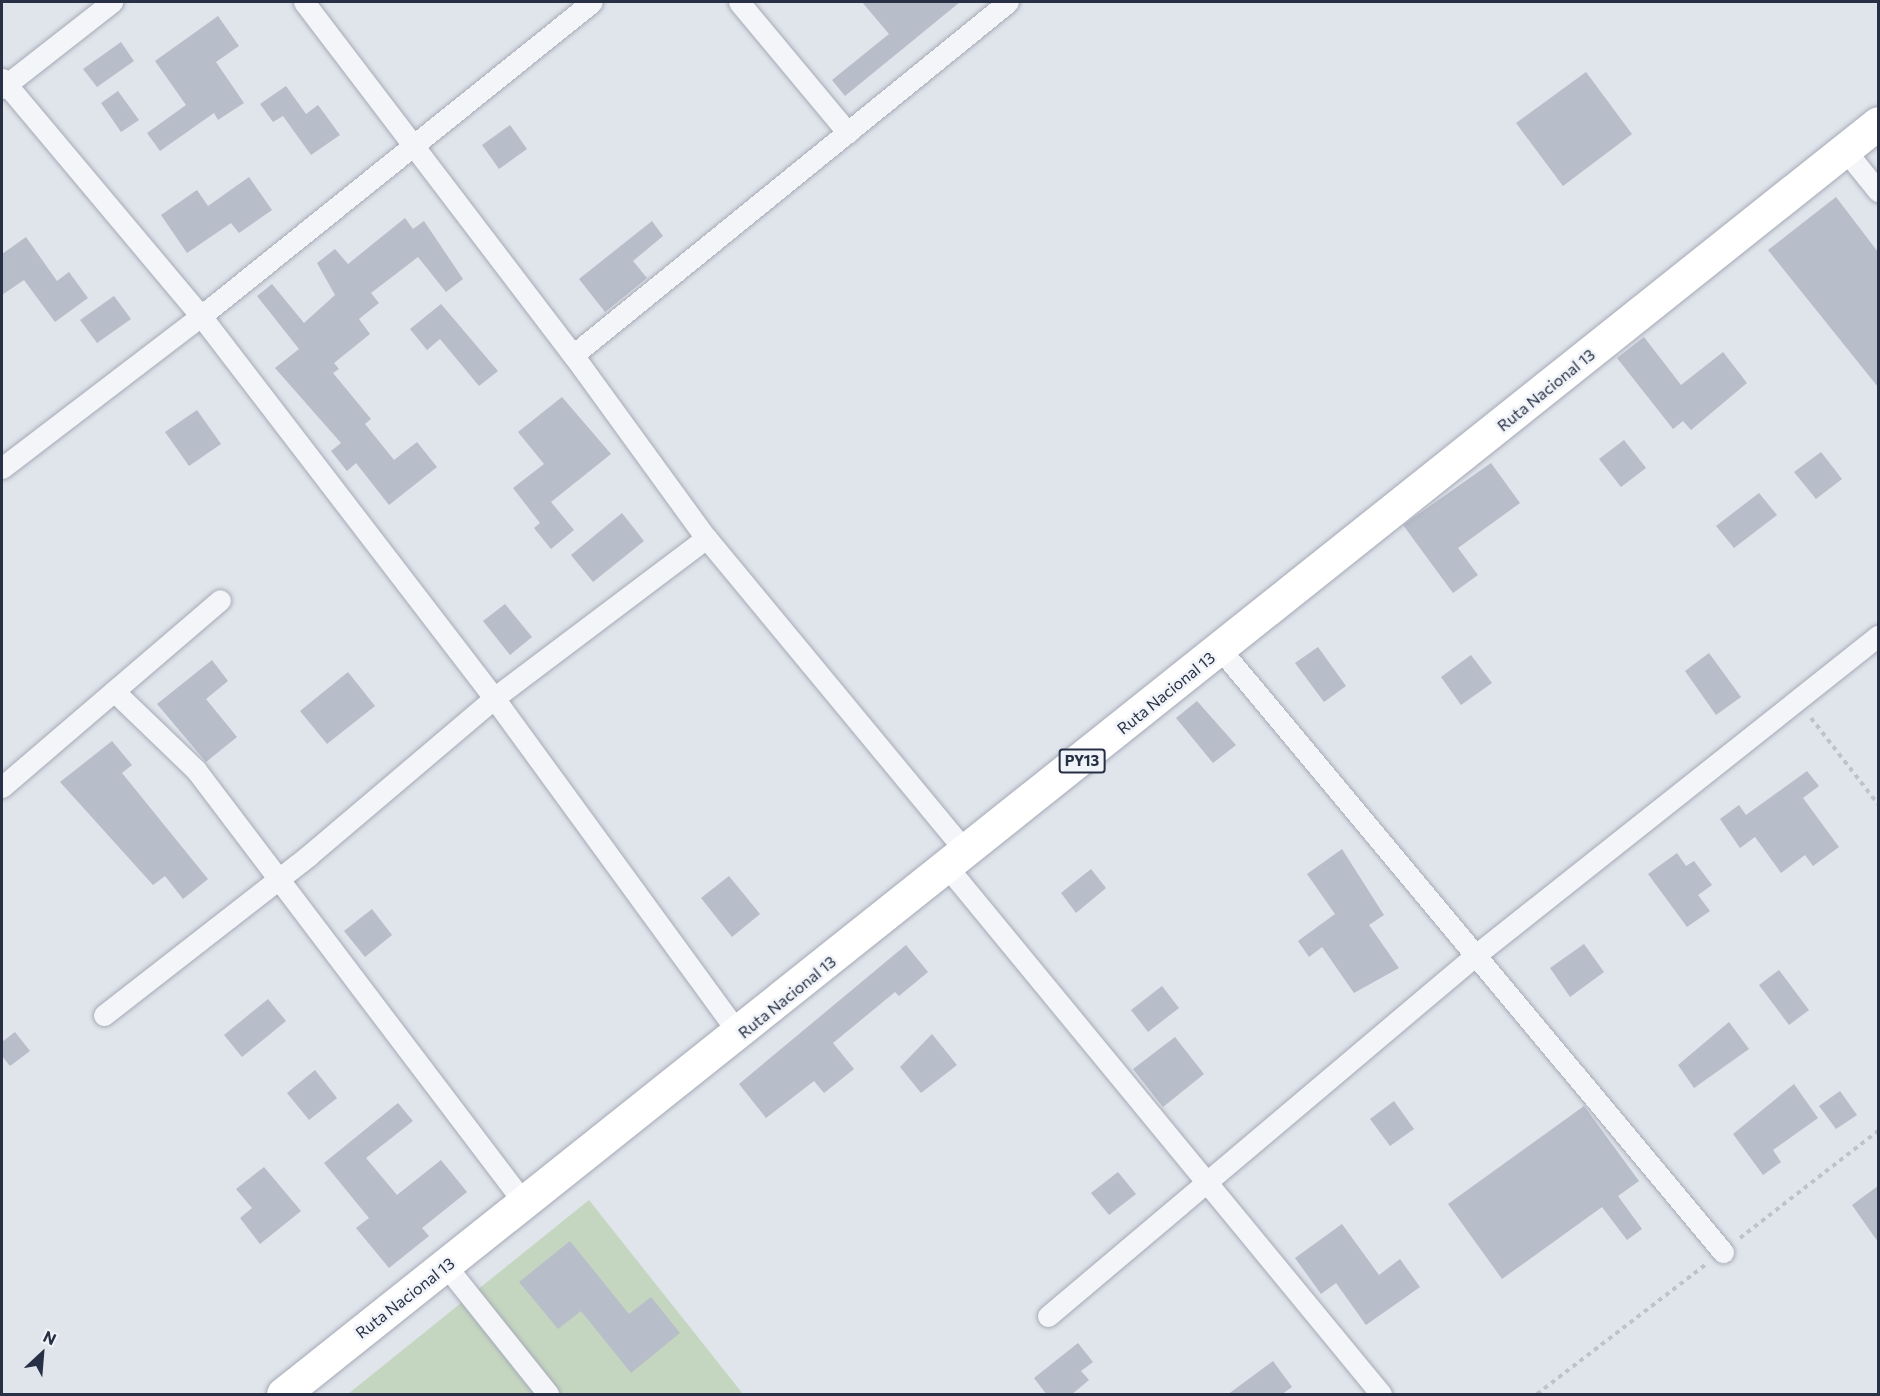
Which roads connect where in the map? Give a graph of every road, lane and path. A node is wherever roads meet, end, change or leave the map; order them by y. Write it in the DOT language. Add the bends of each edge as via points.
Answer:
graph roads {
  1 [pos="112,2"];
  2 [pos="304,2"];
  3 [pos="592,2"];
  4 [pos="739,2"];
  5 [pos="1008,2"];
  6 [pos="3,84"];
  7 [pos="1878,123"];
  8 [pos="848,133"];
  9 [pos="414,147"];
  10 [pos="1845,150"];
  11 [pos="1878,191"];
  12 [pos="201,316"];
  13 [pos="573,355"];
  14 [pos="2,468"];
  15 [pos="706,538"];
  16 [pos="220,600"];
  17 [pos="1878,636"];
  18 [pos="1221,650"];
  19 [pos="114,691"];
  20 [pos="494,698"];
  21 [pos="1797,701"];
  22 [pos="2,787"];
  23 [pos="1878,804"];
  24 [pos="957,860"];
  25 [pos="279,878"];
  26 [pos="1477,954"];
  27 [pos="104,1015"];
  28 [pos="740,1035"];
  29 [pos="1203,1184"];
  30 [pos="525,1204"];
  31 [pos="1723,1252"];
  32 [pos="446,1266"];
  33 [pos="1048,1316"];
  34 [pos="283,1395"];
  35 [pos="548,1395"];
  36 [pos="1381,1395"];
  1 -- 6 [label="street"];
  2 -- 9 [label="street"];
  3 -- 9 [label="street"];
  4 -- 8 [label="street"];
  5 -- 8 [label="street"];
  6 -- 12 [label="street"];
  7 -- 10 [label="highway, Ruta Nacional 13 / PY13"];
  8 -- 13 [label="street"];
  9 -- 12 [label="street"];
  9 -- 13 [label="street"];
  10 -- 11 [label="street"];
  10 -- 18 [label="highway, Ruta Nacional 13 / PY13"];
  12 -- 14 [label="street"];
  12 -- 20 [label="street"];
  13 -- 15 [label="street"];
  15 -- 20 [label="street"];
  15 -- 24 [label="street"];
  16 -- 19 [label="street"];
  17 -- 21 [label="street"];
  18 -- 24 [label="highway, Ruta Nacional 13 / PY13"];
  18 -- 26 [label="street"];
  19 -- 22 [label="street"];
  19 -- 25 [label="street" via="196,770"];
  20 -- 25 [label="street"];
  20 -- 28 [label="street"];
  21 -- 23 [label="path"];
  21 -- 26 [label="street"];
  24 -- 28 [label="highway, Ruta Nacional 13 / PY13"];
  24 -- 29 [label="street"];
  25 -- 27 [label="street"];
  25 -- 30 [label="street"];
  26 -- 29 [label="street"];
  26 -- 31 [label="street"];
  28 -- 30 [label="highway, Ruta Nacional 13 / PY13"];
  29 -- 33 [label="street"];
  29 -- 36 [label="street"];
  30 -- 32 [label="highway, Ruta Nacional 13 / PY13"];
  32 -- 34 [label="highway, Ruta Nacional 13 / PY13"];
  32 -- 35 [label="street"];
}
